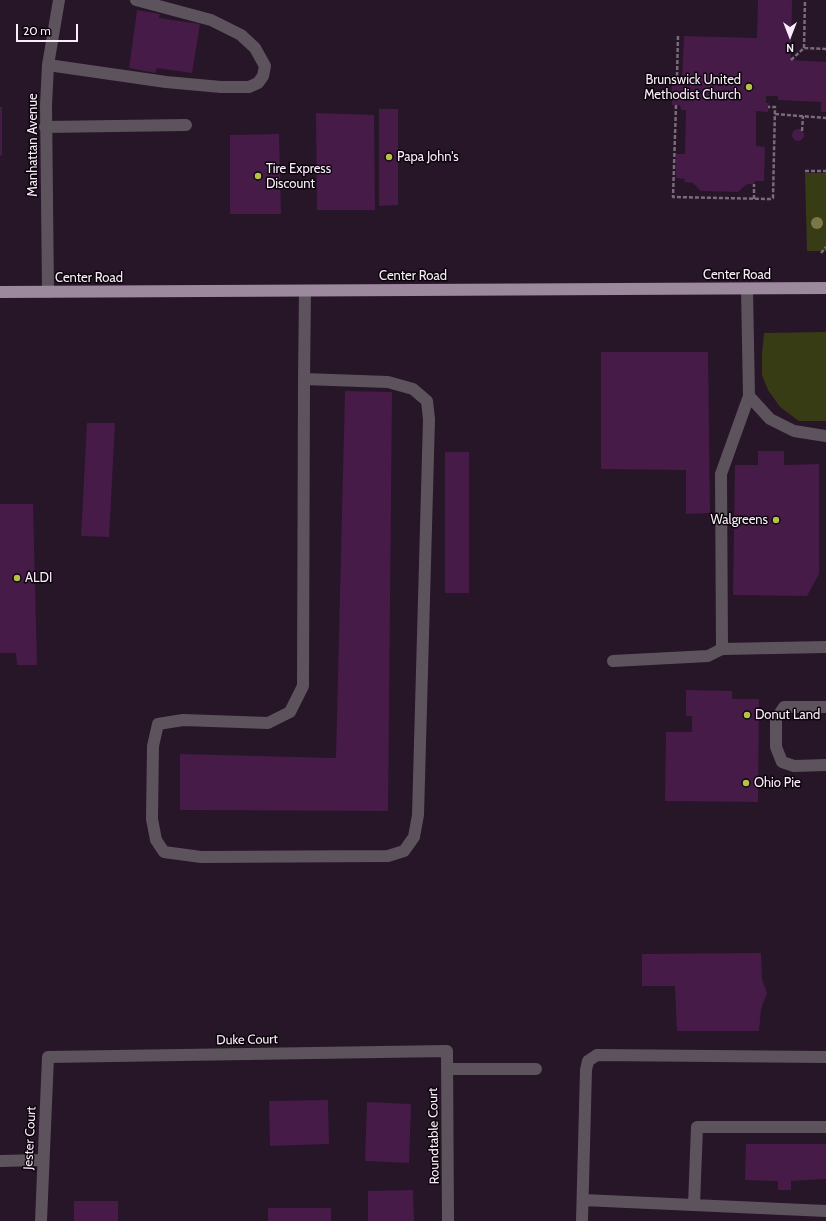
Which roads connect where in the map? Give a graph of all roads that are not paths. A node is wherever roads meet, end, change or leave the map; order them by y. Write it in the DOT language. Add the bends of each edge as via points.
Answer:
graph roads {
  1 [pos="59,0"];
  2 [pos="136,0"];
  3 [pos="48,65"];
  4 [pos="186,125"];
  5 [pos="45,127"];
  6 [pos="826,288"];
  7 [pos="747,289"];
  8 [pos="305,291"];
  9 [pos="0,292"];
  10 [pos="48,292"];
  11 [pos="304,379"];
  12 [pos="749,396"];
  13 [pos="826,436"];
  14 [pos="826,647"];
  15 [pos="722,649"];
  16 [pos="613,661"];
  17 [pos="826,707"];
  18 [pos="826,765"];
  19 [pos="447,1051"];
  20 [pos="48,1057"];
  21 [pos="826,1057"];
  22 [pos="447,1069"];
  23 [pos="536,1069"];
  24 [pos="826,1127"];
  25 [pos="43,1160"];
  26 [pos="0,1161"];
  27 [pos="583,1200"];
  28 [pos="694,1205"];
  29 [pos="826,1211"];
  30 [pos="41,1221"];
  31 [pos="448,1221"];
  32 [pos="582,1221"];
  1 -- 3 [label="street, Manhattan Avenue"];
  2 -- 3 [label="street" via="210,20 241,35 255,48 265,66 263,76 258,83 249,87 221,87"];
  3 -- 5 [label="street, Manhattan Avenue"];
  4 -- 5 [label="street"];
  5 -- 10 [label="street, Manhattan Avenue"];
  6 -- 7 [label="main road, Center Road"];
  7 -- 8 [label="main road, Center Road"];
  7 -- 12 [label="street"];
  8 -- 10 [label="main road, Center Road"];
  8 -- 11 [label="street"];
  9 -- 10 [label="main road, Center Road"];
  11 -- 11 [label="street" via="303,686 290,712 268,723 183,720 158,724 153,746 152,819 156,840 164,852 201,857 388,856 404,851 414,837 418,815 429,419 427,401 413,389 388,382"];
  12 -- 13 [label="street" via="770,419 794,431"];
  12 -- 15 [label="street" via="722,474"];
  14 -- 15 [label="street"];
  15 -- 16 [label="street" via="708,656"];
  17 -- 18 [label="street" via="784,707 776,719 776,748 782,762 794,766"];
  19 -- 20 [label="street, Duke Court"];
  19 -- 22 [label="street, Roundtable Court"];
  20 -- 25 [label="street, Jester Court"];
  21 -- 27 [label="street" via="596,1055 588,1061 586,1070"];
  22 -- 23 [label="street"];
  22 -- 31 [label="street, Roundtable Court"];
  24 -- 28 [label="street" via="697,1127"];
  25 -- 26 [label="street"];
  25 -- 30 [label="street, Jester Court"];
  27 -- 28 [label="street"];
  27 -- 32 [label="street"];
  28 -- 29 [label="street"];
}
